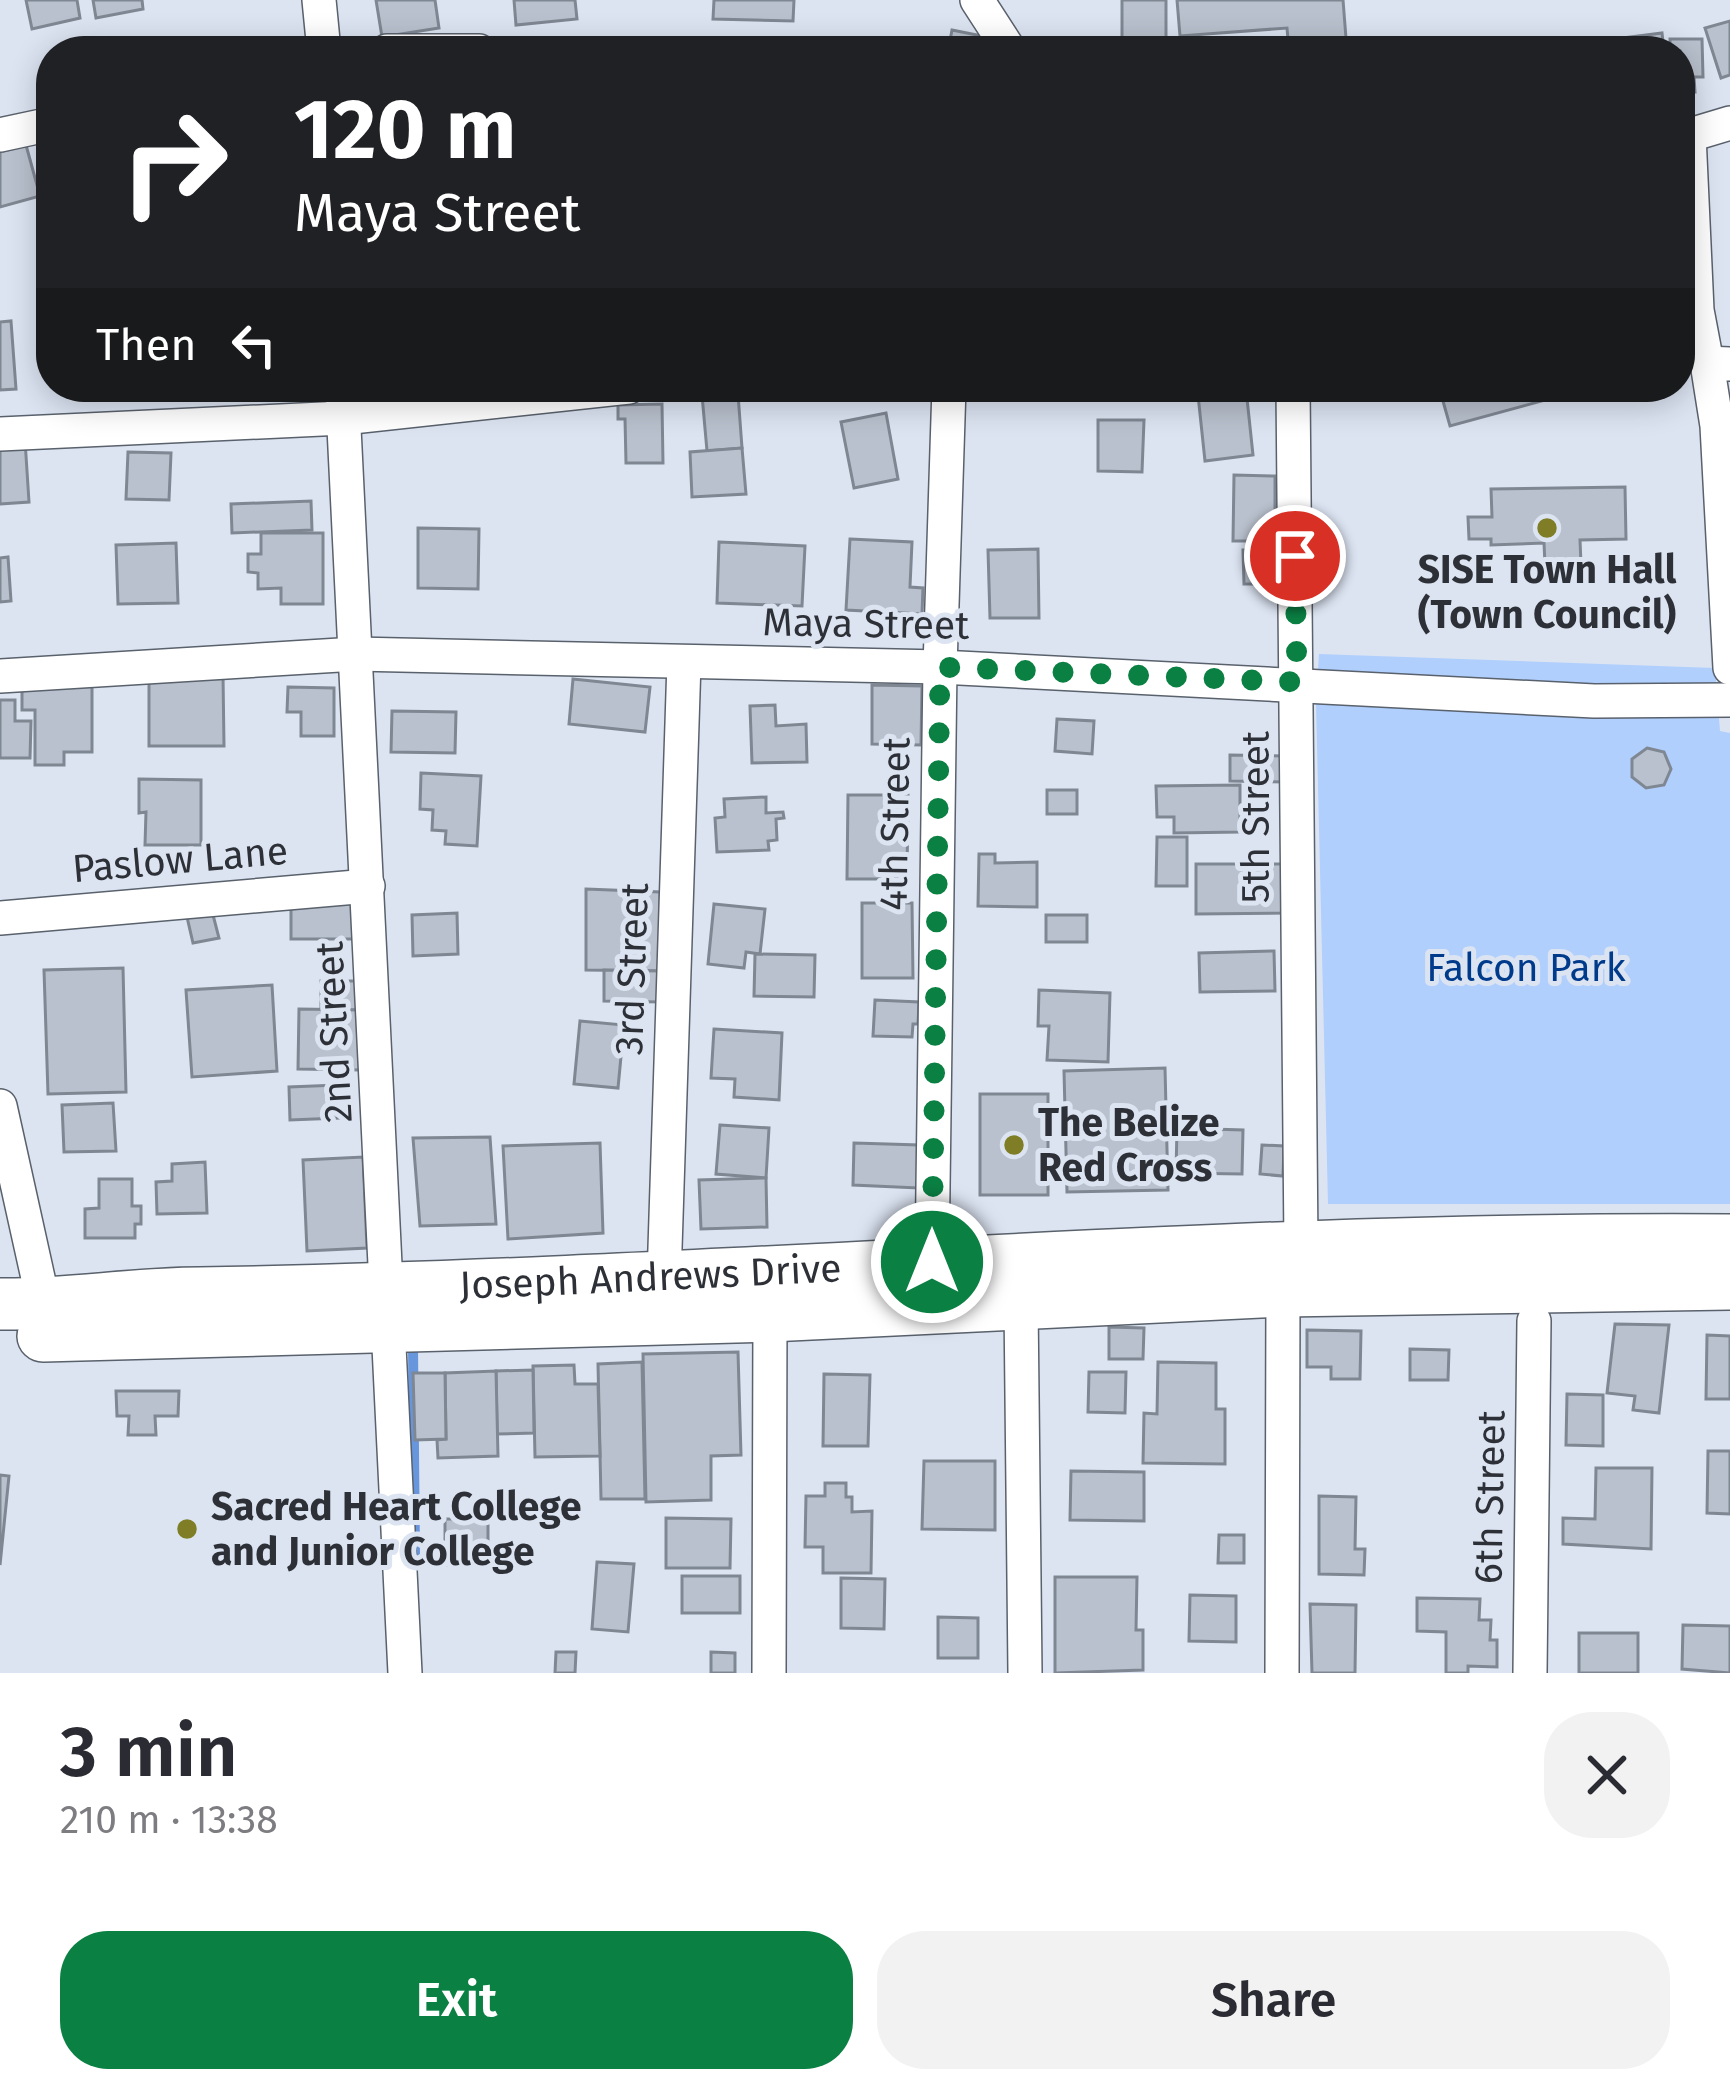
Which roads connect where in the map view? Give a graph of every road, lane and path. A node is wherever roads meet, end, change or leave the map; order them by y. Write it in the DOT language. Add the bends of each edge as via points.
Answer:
graph roads {
  1 [pos="319,0"];
  2 [pos="977,0"];
  3 [pos="323,36"];
  4 [pos="1000,36"];
  5 [pos="1730,122"];
  6 [pos="36,127"];
  7 [pos="1695,133"];
  8 [pos="0,135"];
  9 [pos="1695,281"];
  10 [pos="1719,364"];
  11 [pos="949,402"];
  12 [pos="1293,402"];
  13 [pos="342,403"];
  14 [pos="0,434"];
  15 [pos="356,654"];
  16 [pos="684,662"];
  17 [pos="940,667"];
  18 [pos="1730,668"];
  19 [pos="0,676"];
  20 [pos="1297,682"];
  21 [pos="1730,700"];
  22 [pos="368,886"];
  23 [pos="0,918"];
  24 [pos="0,1106"];
  25 [pos="1730,1240"];
  26 [pos="932,1262"];
  27 [pos="1292,1268"];
  28 [pos="664,1279"];
  29 [pos="1730,1284"];
  30 [pos="1021,1303"];
  31 [pos="22,1304"];
  32 [pos="388,1309"];
  33 [pos="770,1316"];
  34 [pos="1534,1322"];
  35 [pos="0,1336"];
  36 [pos="405,1673"];
  37 [pos="769,1673"];
  38 [pos="1025,1673"];
  39 [pos="1282,1673"];
  40 [pos="1530,1673"];
  1 -- 3 [label="street"];
  2 -- 4 [label="street"];
  5 -- 7 [label="street"];
  6 -- 8 [label="street"];
  9 -- 10 [label="street" via="1697,310"];
  10 -- 18 [label="street"];
  11 -- 17 [label="street, 4th Street"];
  12 -- 20 [label="street, 5th Street"];
  13 -- 14 [label="street"];
  13 -- 15 [label="street, 2nd Street"];
  15 -- 16 [label="street, Maya Street"];
  15 -- 19 [label="street, Maya Street"];
  15 -- 22 [label="street, 2nd Street"];
  16 -- 17 [label="street, Maya Street"];
  16 -- 28 [label="street, 3rd Street"];
  17 -- 20 [label="street, Maya Street"];
  17 -- 26 [label="street, 4th Street"];
  20 -- 21 [label="street, Maya Street" via="1594,701"];
  20 -- 27 [label="street, 5th Street"];
  22 -- 23 [label="street, Paslow Lane"];
  22 -- 32 [label="street, 2nd Street"];
  24 -- 31 [label="street"];
  25 -- 27 [label="highway, Joseph Andrews Drive"];
  26 -- 27 [label="highway, Joseph Andrews Drive"];
  26 -- 28 [label="highway, Joseph Andrews Drive"];
  27 -- 29 [label="highway, Joseph Andrews Drive"];
  27 -- 30 [label="highway, Joseph Andrews Drive"];
  27 -- 39 [label="street, 5th Street"];
  28 -- 32 [label="highway, Joseph Andrews Drive"];
  30 -- 33 [label="highway, Joseph Andrews Drive"];
  30 -- 38 [label="street"];
  31 -- 32 [label="highway, Joseph Andrews Drive" via="162,1293"];
  32 -- 33 [label="highway, Joseph Andrews Drive"];
  32 -- 35 [label="highway, Joseph Andrews Drive"];
  32 -- 36 [label="street, 2nd Street"];
  33 -- 37 [label="street"];
  34 -- 40 [label="street, 6th Street"];
}
